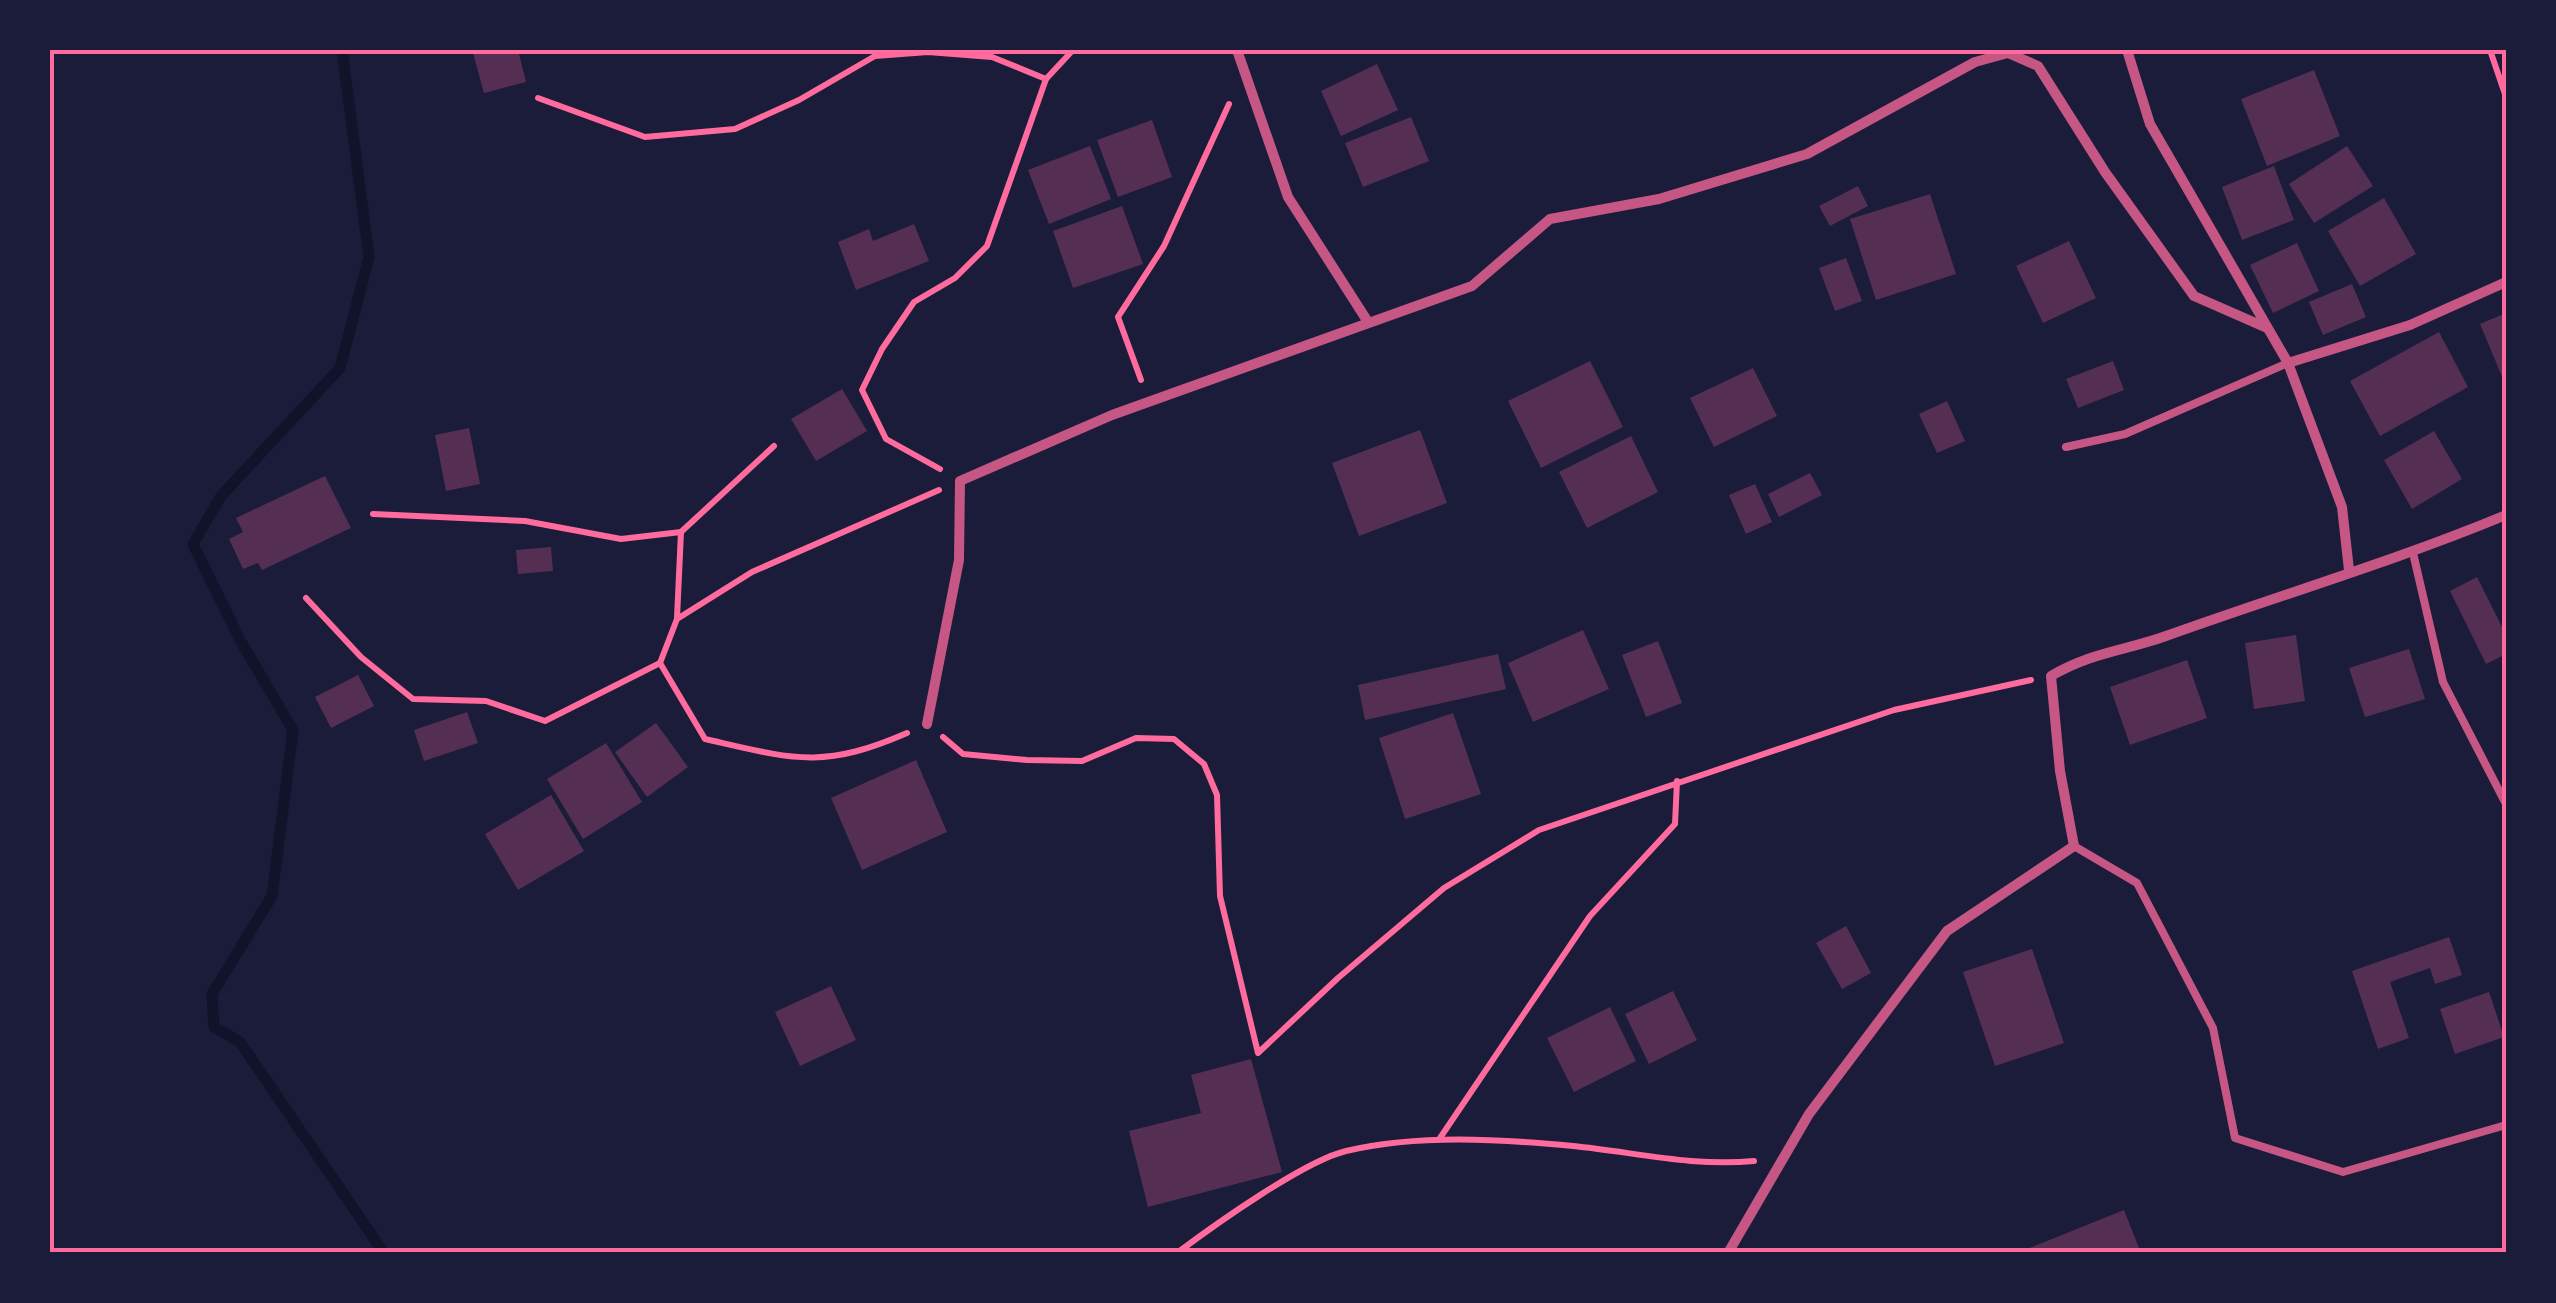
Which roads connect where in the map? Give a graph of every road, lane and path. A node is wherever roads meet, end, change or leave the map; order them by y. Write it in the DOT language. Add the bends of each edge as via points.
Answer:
graph roads {
  1 [pos="1073,50"];
  2 [pos="1237,50"];
  3 [pos="2127,50"];
  4 [pos="2490,50"];
  5 [pos="1245,72"];
  6 [pos="1046,79"];
  7 [pos="2506,97"];
  8 [pos="538,98"];
  9 [pos="2506,282"];
  10 [pos="1368,322"];
  11 [pos="2268,328"];
  12 [pos="2288,363"];
  13 [pos="1149,402"];
  14 [pos="774,446"];
  15 [pos="2066,447"];
  16 [pos="960,481"];
  17 [pos="373,514"];
  18 [pos="2506,515"];
  19 [pos="681,532"];
  20 [pos="2414,553"];
  21 [pos="2348,570"];
  22 [pos="306,598"];
  23 [pos="677,619"];
  24 [pos="660,663"];
  25 [pos="2052,676"];
  26 [pos="927,724"];
  27 [pos="1677,781"];
  28 [pos="2506,804"];
  29 [pos="2074,846"];
  30 [pos="2506,1125"];
  31 [pos="1440,1140"];
  32 [pos="1782,1159"];
  33 [pos="1176,1253"];
  34 [pos="1728,1253"];
  1 -- 6 [label="path"];
  2 -- 5 [label="street"];
  3 -- 11 [label="street" via="2150,124"];
  4 -- 7 [label="path"];
  5 -- 10 [label="street" via="1288,197"];
  5 -- 13 [label="path" via="1164,246 1118,317"];
  6 -- 8 [label="path" via="992,57 875,56 736,129 645,137"];
  6 -- 16 [label="path" via="986,246 956,278 914,302 862,390 886,439"];
  9 -- 12 [label="street" via="2410,325"];
  10 -- 11 [label="street" via="1472,286 1550,219 1659,199 1807,154 1975,62 2008,53 2038,66 2194,296"];
  10 -- 13 [label="street"];
  11 -- 12 [label="street"];
  12 -- 15 [label="lane" via="2124,434"];
  12 -- 21 [label="street" via="2342,507"];
  13 -- 16 [label="street"];
  14 -- 19 [label="path"];
  16 -- 23 [label="path" via="752,572"];
  16 -- 26 [label="street" via="960,560"];
  17 -- 19 [label="path" via="525,521 621,539"];
  18 -- 20 [label="street"];
  19 -- 23 [label="path"];
  20 -- 21 [label="street"];
  20 -- 28 [label="lane" via="2443,682"];
  21 -- 25 [label="street" via="2143,644 2086,656"];
  22 -- 24 [label="path" via="361,657 413,699 486,701 546,721"];
  23 -- 24 [label="path"];
  24 -- 26 [label="path" via="706,739 796,760 858,754"];
  25 -- 27 [label="path" via="1894,710"];
  25 -- 29 [label="street"];
  26 -- 27 [label="path" via="963,754 1082,760 1136,738 1174,739 1204,764 1217,796 1220,896 1258,1053 1444,888 1539,830"];
  27 -- 31 [label="path" via="1675,824 1590,916"];
  29 -- 30 [label="lane" via="2137,883 2213,1028 2236,1138 2343,1172"];
  29 -- 32 [label="street" via="1947,931"];
  31 -- 32 [label="path" via="1572,1146 1714,1165"];
  31 -- 33 [label="path" via="1342,1152"];
  32 -- 34 [label="street"];
}
